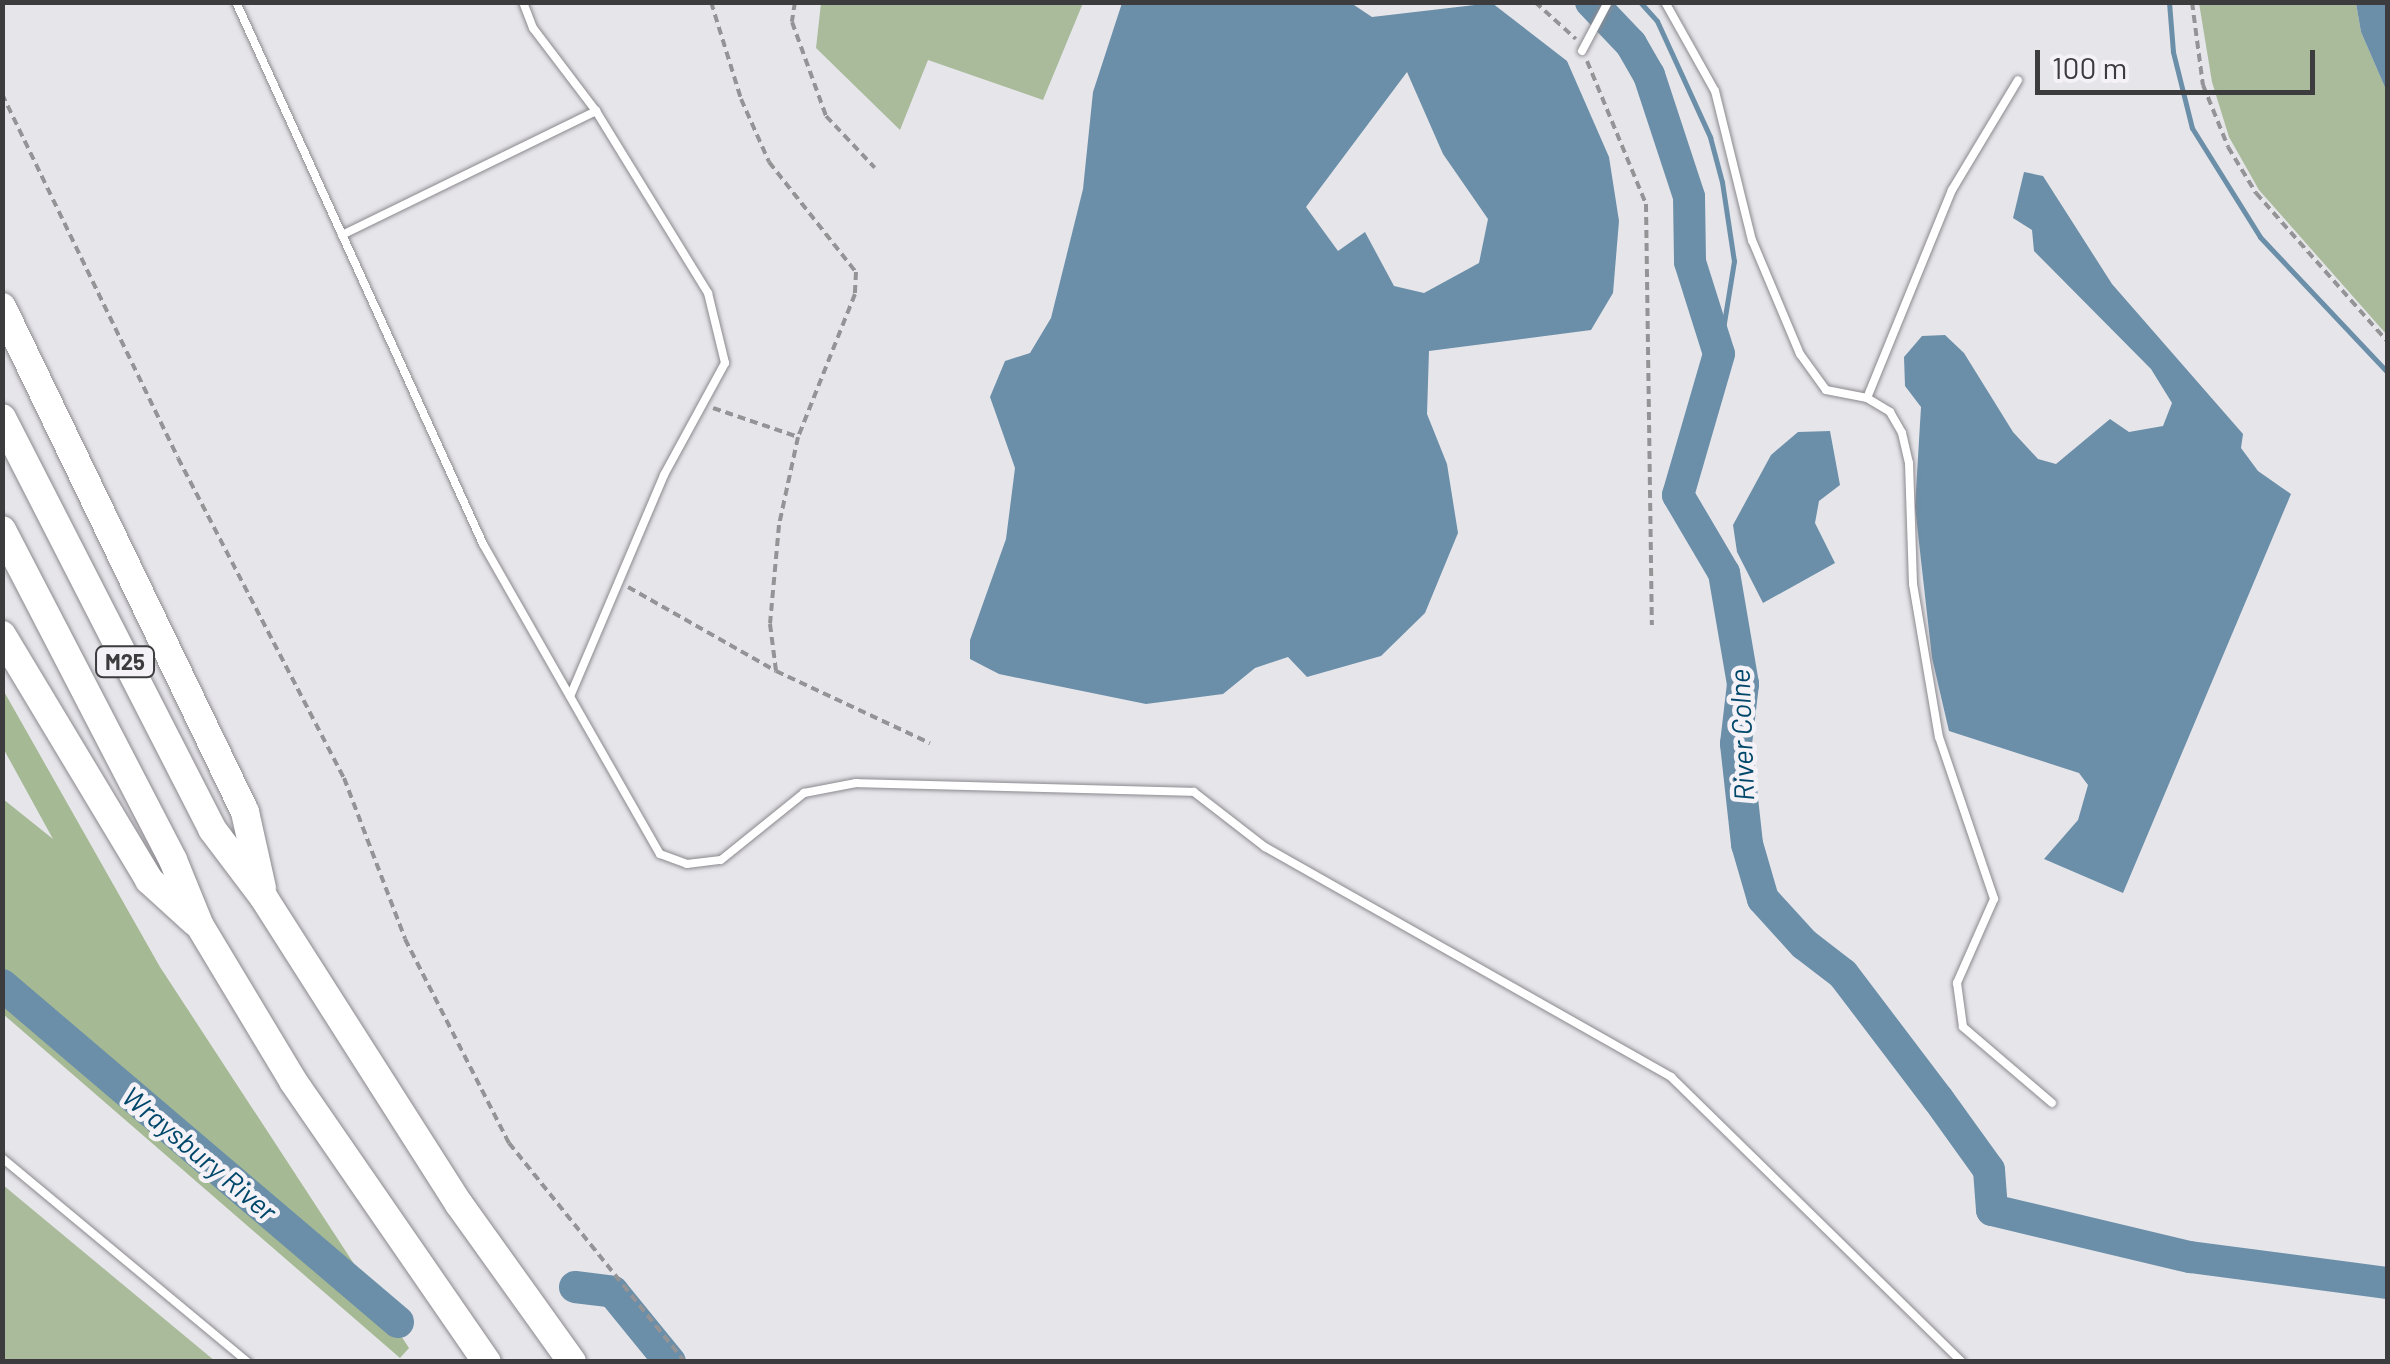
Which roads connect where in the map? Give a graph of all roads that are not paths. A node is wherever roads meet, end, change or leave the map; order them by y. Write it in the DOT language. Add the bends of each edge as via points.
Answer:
graph roads {
  1 [pos="236,2"];
  2 [pos="523,2"];
  3 [pos="1608,2"];
  4 [pos="1665,2"];
  5 [pos="1582,51"];
  6 [pos="2018,80"];
  7 [pos="596,111"];
  8 [pos="342,235"];
  9 [pos="2,306"];
  10 [pos="1867,398"];
  11 [pos="2,418"];
  12 [pos="2,530"];
  13 [pos="2,635"];
  14 [pos="570,696"];
  15 [pos="264,898"];
  16 [pos="200,926"];
  17 [pos="2052,1103"];
  18 [pos="2,1158"];
  19 [pos="248,1362"];
  20 [pos="487,1362"];
  21 [pos="572,1362"];
  22 [pos="1962,1362"];
  1 -- 8 [label="lane"];
  2 -- 7 [label="lane" via="534,28"];
  3 -- 5 [label="lane"];
  4 -- 10 [label="lane" via="1714,91 1752,240 1800,354 1826,390"];
  6 -- 10 [label="lane" via="1952,190"];
  7 -- 8 [label="lane"];
  7 -- 14 [label="lane" via="708,292 725,363"];
  8 -- 14 [label="lane" via="483,544"];
  9 -- 15 [label="highway, M25" via="244,812"];
  10 -- 17 [label="lane" via="1890,412 1902,433 1913,584 1939,737 1994,898 1956,982 1963,1027"];
  11 -- 15 [label="highway, M25" via="212,829"];
  12 -- 16 [label="highway, M25" via="173,860"];
  13 -- 16 [label="highway, M25" via="149,880"];
  14 -- 22 [label="lane" via="660,854 687,864 721,860 804,793 856,784 1194,792 1264,847 1672,1077"];
  15 -- 21 [label="highway, M25" via="459,1204"];
  16 -- 20 [label="highway, M25" via="374,1204"];
  18 -- 19 [label="lane"];
}
